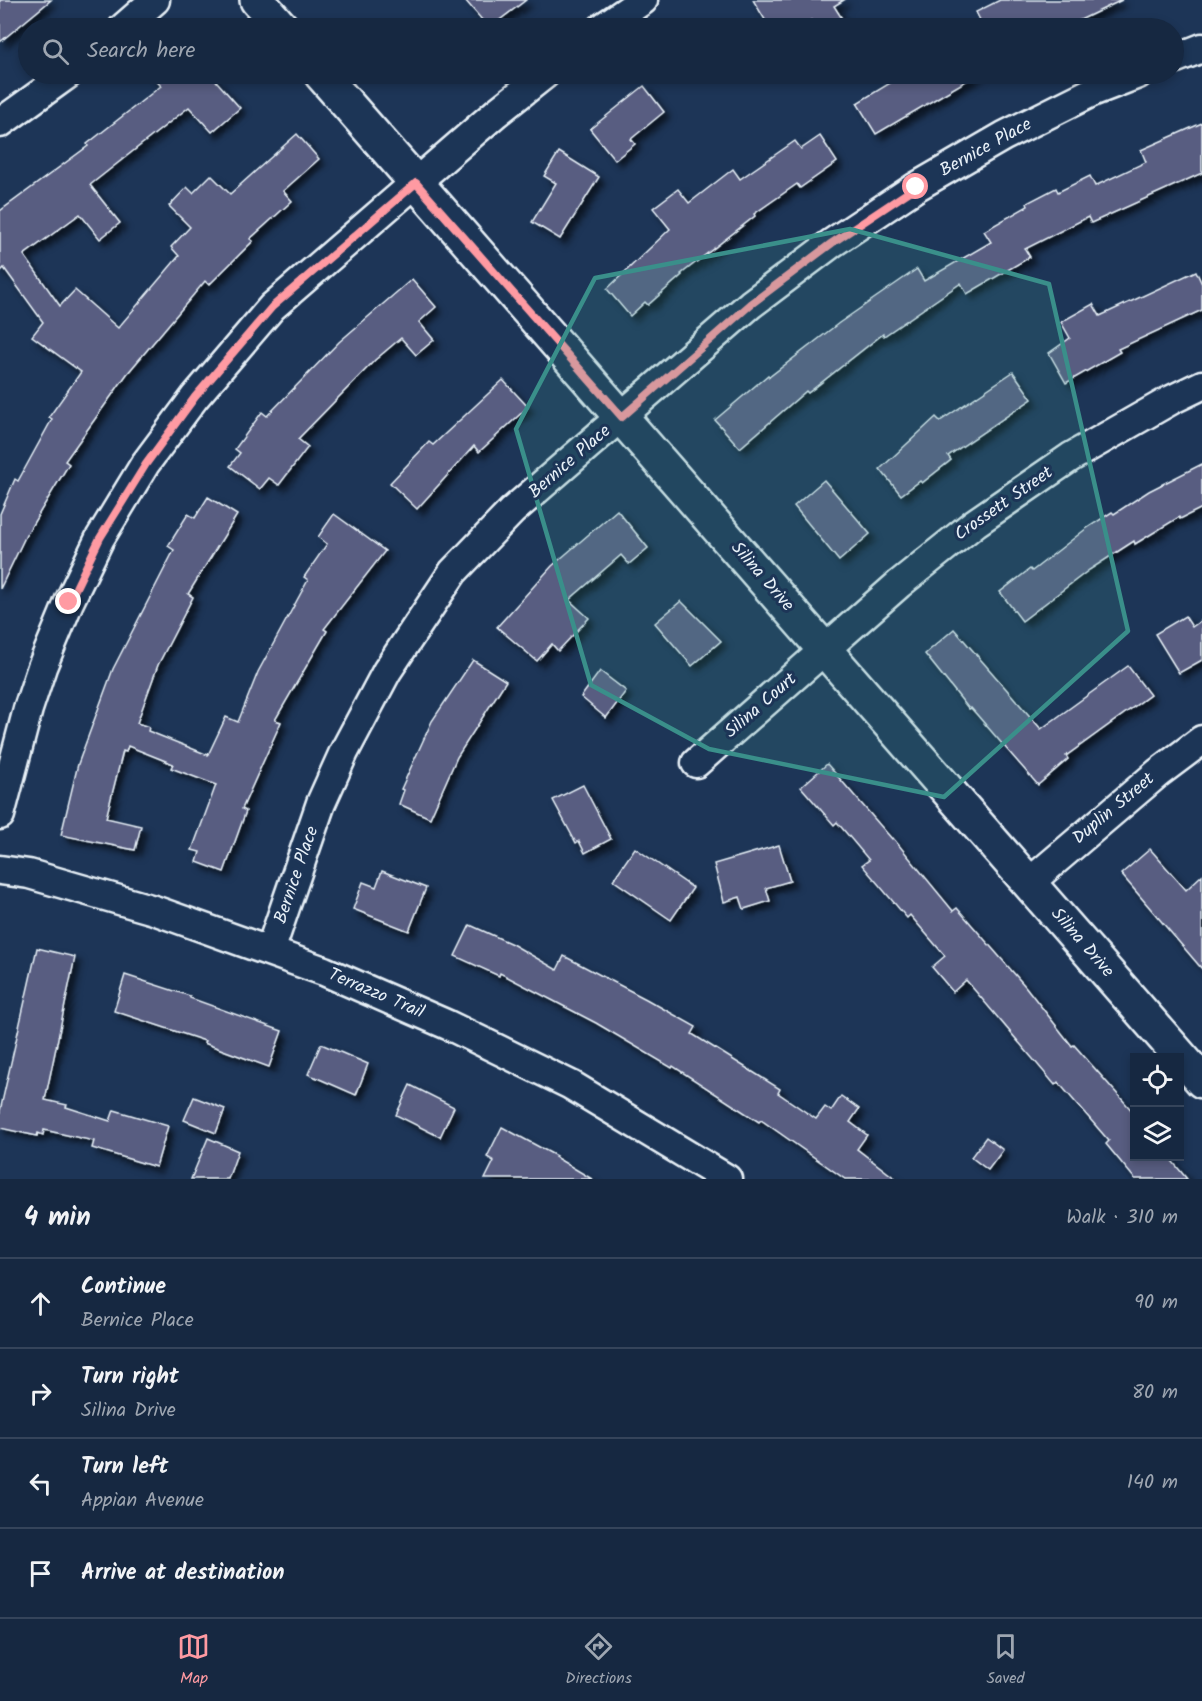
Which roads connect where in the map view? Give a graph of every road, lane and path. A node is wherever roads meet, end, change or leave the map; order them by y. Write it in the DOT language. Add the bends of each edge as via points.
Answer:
graph roads {
  1 [pos="155,0"];
  2 [pos="257,0"];
  3 [pos="643,0"];
  4 [pos="134,18"];
  5 [pos="273,18"];
  6 [pos="617,18"];
  7 [pos="1202,48"];
  8 [pos="1184,55"];
  9 [pos="54,84"];
  10 [pos="330,84"];
  11 [pos="532,84"];
  12 [pos="1114,84"];
  13 [pos="0,123"];
  14 [pos="416,183"];
  15 [pos="1202,385"];
  16 [pos="622,417"];
  17 [pos="826,650"];
  18 [pos="1202,740"];
  19 [pos="696,763"];
  20 [pos="0,816"];
  21 [pos="0,870"];
  22 [pos="1030,882"];
  23 [pos="270,951"];
  24 [pos="1202,1081"];
  25 [pos="727,1179"];
  1 -- 4 [label="street"];
  2 -- 5 [label="street"];
  3 -- 6 [label="street"];
  7 -- 8 [label="street"];
  9 -- 13 [label="street"];
  10 -- 14 [label="street, Silina Drive"];
  11 -- 14 [label="street"];
  12 -- 16 [label="street, Bernice Place" via="1004,136 841,236 751,304"];
  14 -- 16 [label="street, Silina Drive"];
  14 -- 20 [label="street" via="272,307 195,397 146,464 100,538 51,645 28,709"];
  15 -- 17 [label="street, Crossett Street" via="1071,458 975,523"];
  16 -- 17 [label="street, Silina Drive"];
  16 -- 23 [label="street, Bernice Place" via="512,511 453,572 387,671 321,803"];
  17 -- 19 [label="street, Silina Court"];
  17 -- 22 [label="street, Silina Drive"];
  18 -- 22 [label="street, Duplin Street"];
  21 -- 23 [label="street, Terrazzo Trail" via="29,874 154,910"];
  22 -- 24 [label="street, Silina Drive"];
  23 -- 25 [label="street, Terrazzo Trail" via="448,1024 561,1080"];
}
